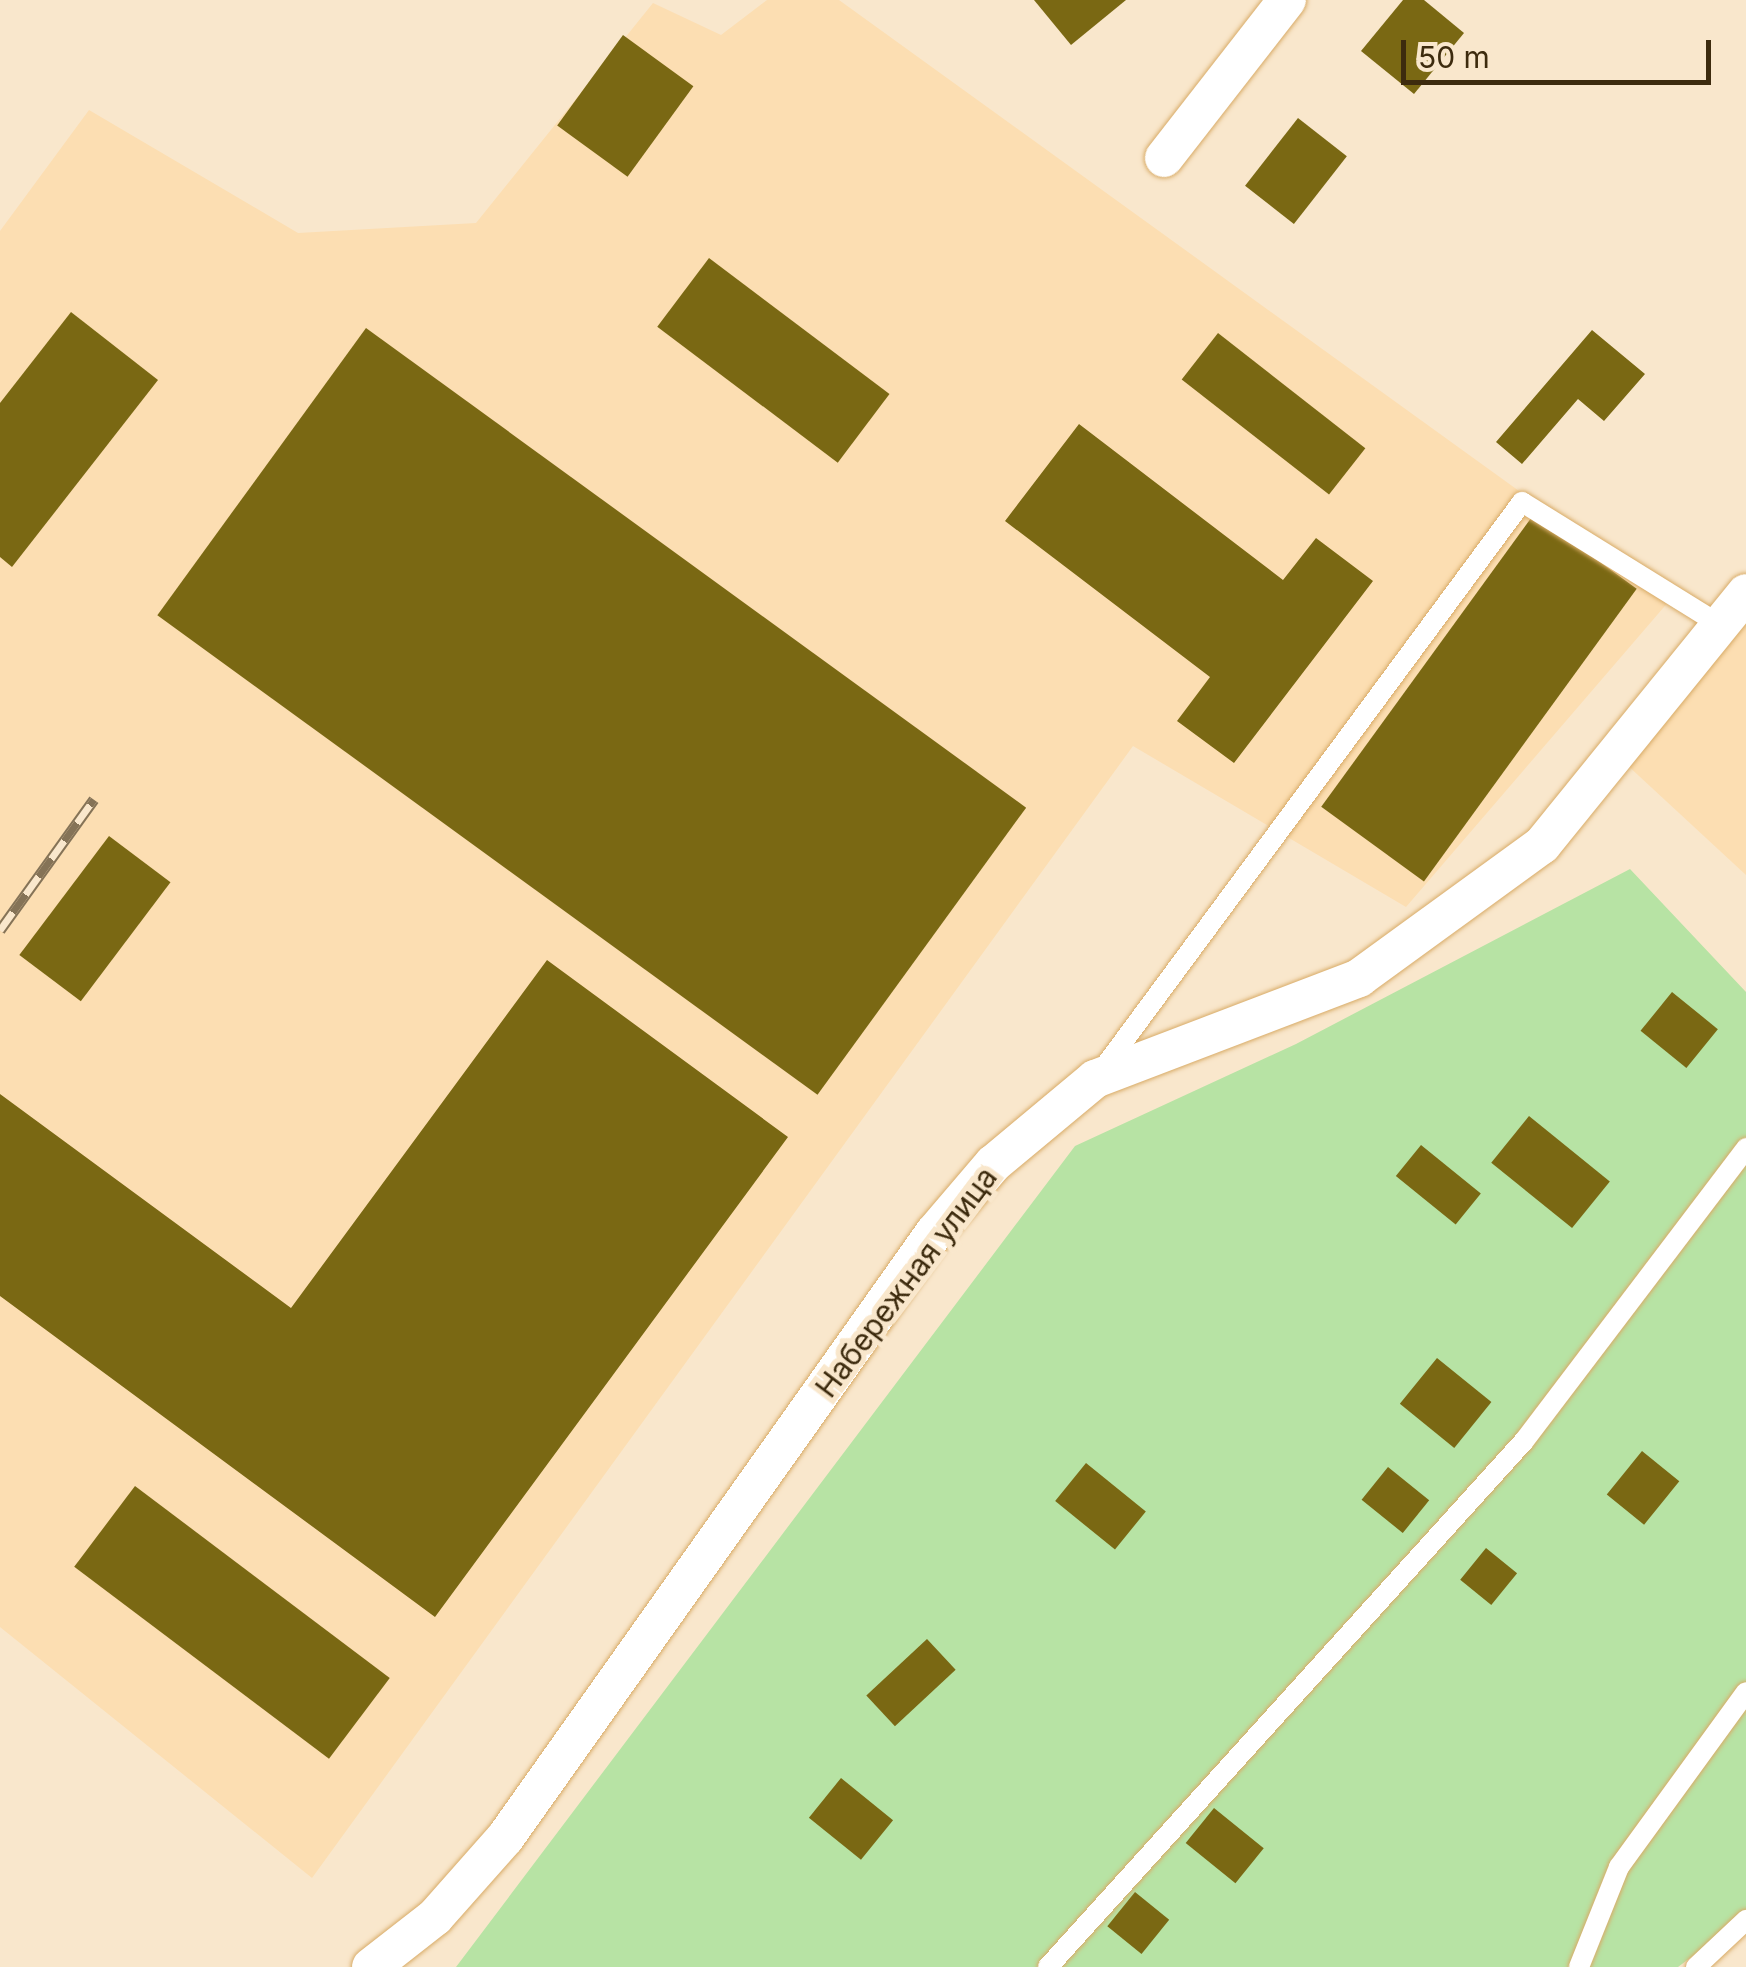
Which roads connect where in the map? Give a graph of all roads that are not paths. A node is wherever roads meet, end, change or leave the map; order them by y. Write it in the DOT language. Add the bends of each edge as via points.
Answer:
graph roads {
  1 [pos="1286,0"];
  2 [pos="1164,158"];
  3 [pos="1746,593"];
  4 [pos="1720,625"];
  5 [pos="1095,1080"];
  6 [pos="1746,1148"];
  7 [pos="1746,1692"];
  8 [pos="1746,1920"];
  9 [pos="370,1967"];
  10 [pos="1048,1967"];
  11 [pos="1578,1967"];
  12 [pos="1696,1967"];
  1 -- 2 [label="street"];
  3 -- 4 [label="street, Набережная улица"];
  4 -- 5 [label="street, Набережная улица" via="1542,845 1359,978"];
  4 -- 5 [label="lane" via="1522,502"];
  5 -- 9 [label="street, Набережная улица" via="993,1164 934,1233 505,1838 435,1916"];
  6 -- 10 [label="lane" via="1524,1441"];
  7 -- 11 [label="lane" via="1619,1867"];
  8 -- 12 [label="lane"];
}
